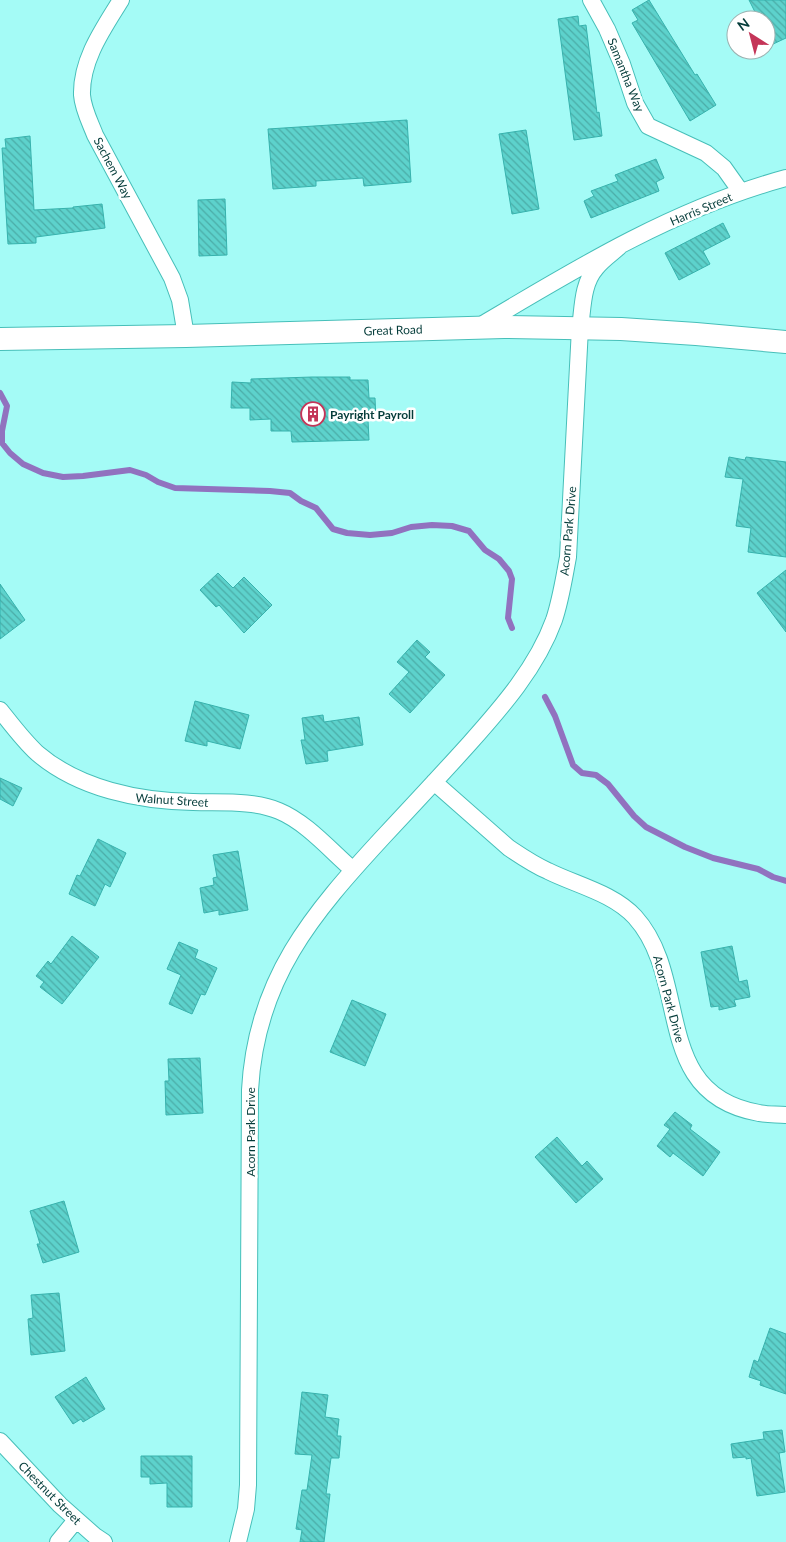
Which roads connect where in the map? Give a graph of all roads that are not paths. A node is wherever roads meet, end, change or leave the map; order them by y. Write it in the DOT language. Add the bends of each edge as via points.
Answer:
graph roads {
  1 [pos="120,0"];
  2 [pos="591,0"];
  3 [pos="786,178"];
  4 [pos="741,192"];
  5 [pos="619,247"];
  6 [pos="476,328"];
  7 [pos="580,328"];
  8 [pos="186,336"];
  9 [pos="0,339"];
  10 [pos="786,342"];
  11 [pos="0,710"];
  12 [pos="434,782"];
  13 [pos="353,870"];
  14 [pos="786,1115"];
  15 [pos="0,1441"];
  16 [pos="76,1520"];
  17 [pos="58,1542"];
  18 [pos="104,1542"];
  19 [pos="238,1542"];
  1 -- 8 [label="street, Sachem Way" via="90,55 82,96 95,135 172,278 180,300"];
  2 -- 4 [label="street, Samantha Way" via="607,29 635,103 648,126 706,153 724,168"];
  3 -- 4 [label="street, Harris Street"];
  4 -- 5 [label="street, Harris Street" via="677,218"];
  5 -- 6 [label="street, Harris Street"];
  5 -- 7 [label="street, Harris Street" via="595,268 588,280"];
  6 -- 7 [label="main road, Great Road"];
  6 -- 8 [label="main road, Great Road"];
  7 -- 10 [label="main road, Great Road"];
  7 -- 12 [label="street, Acorn Park Drive" via="568,557 554,620 528,670 510,696"];
  8 -- 9 [label="main road, Great Road"];
  11 -- 13 [label="street, Walnut Street" via="38,754 73,776 129,796 178,802 244,804 279,811 295,819"];
  12 -- 13 [label="street, Acorn Park Drive"];
  12 -- 14 [label="street, Acorn Park Drive" via="522,857 620,904 634,916 656,949 681,1047 688,1064 702,1083 737,1107"];
  13 -- 19 [label="street, Acorn Park Drive" via="312,920 289,955 270,996 251,1066 248,1485"];
  15 -- 16 [label="street, Chestnut Street"];
  16 -- 17 [label="street"];
  16 -- 18 [label="street, Chestnut Street"];
}
